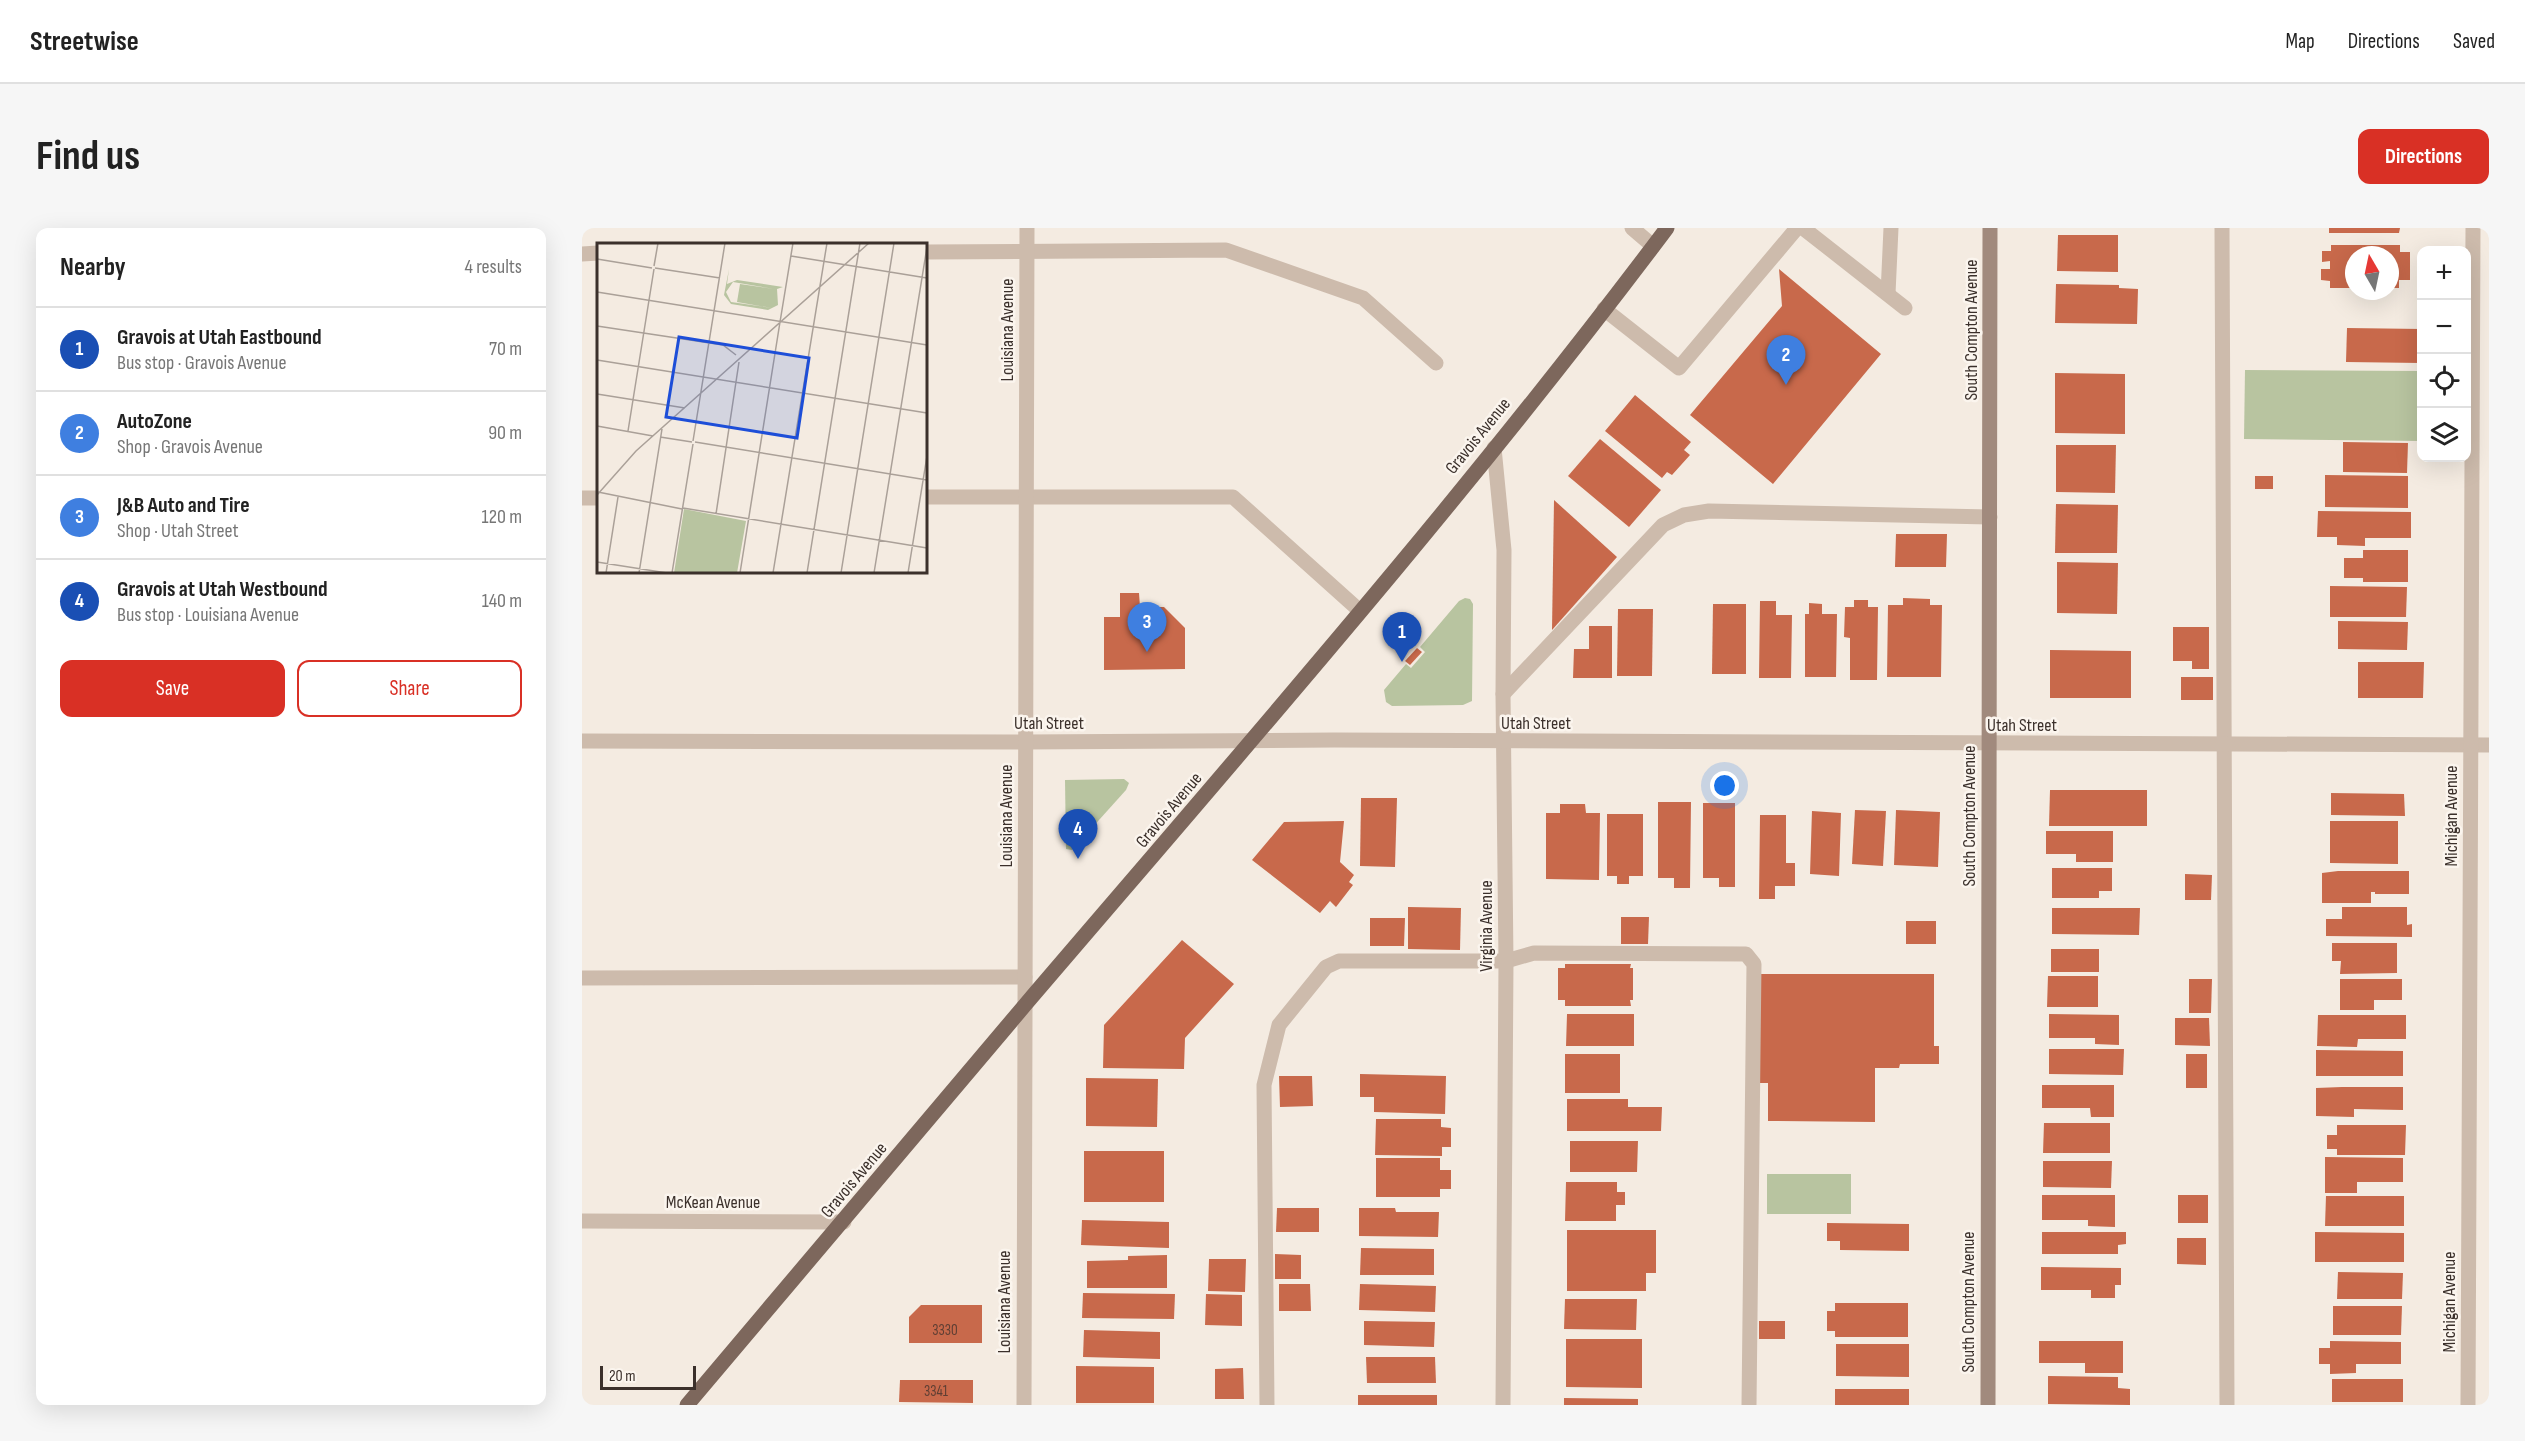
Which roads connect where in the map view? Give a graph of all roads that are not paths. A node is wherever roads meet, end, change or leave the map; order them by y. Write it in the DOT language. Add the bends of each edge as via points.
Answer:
graph roads {
  1 [pos="1027,228"];
  2 [pos="1632,228"];
  3 [pos="1666,228"];
  4 [pos="1797,228"];
  5 [pos="1803,228"];
  6 [pos="1890,228"];
  7 [pos="1990,228"];
  8 [pos="2222,228"];
  9 [pos="2473,228"];
  10 [pos="1653,246"];
  11 [pos="927,252"];
  12 [pos="1027,252"];
  13 [pos="1888,294"];
  14 [pos="1905,308"];
  15 [pos="1604,309"];
  16 [pos="1436,363"];
  17 [pos="1494,448"];
  18 [pos="927,497"];
  19 [pos="1026,497"];
  20 [pos="1990,517"];
  21 [pos="1360,610"];
  22 [pos="1503,694"];
  23 [pos="582,741"];
  24 [pos="1253,741"];
  25 [pos="1026,742"];
  26 [pos="1504,742"];
  27 [pos="1989,744"];
  28 [pos="2223,745"];
  29 [pos="2471,745"];
  30 [pos="2489,745"];
  31 [pos="1506,961"];
  32 [pos="1025,977"];
  33 [pos="582,978"];
  34 [pos="1025,1005"];
  35 [pos="582,1221"];
  36 [pos="844,1222"];
  37 [pos="687,1405"];
  38 [pos="1024,1405"];
  39 [pos="1267,1405"];
  40 [pos="1503,1405"];
  41 [pos="1749,1405"];
  42 [pos="1988,1405"];
  43 [pos="2227,1405"];
  44 [pos="2468,1405"];
  1 -- 12 [label="street, Louisiana Avenue"];
  2 -- 10 [label="street"];
  3 -- 10 [label="main road, Gravois Avenue"];
  4 -- 15 [label="street" via="1679,368"];
  5 -- 13 [label="street"];
  6 -- 13 [label="street"];
  7 -- 20 [label="street, South Compton Avenue"];
  8 -- 28 [label="street"];
  9 -- 29 [label="street, Michigan Avenue"];
  10 -- 15 [label="main road, Gravois Avenue"];
  11 -- 12 [label="street"];
  12 -- 16 [label="street" via="1226,250 1363,298"];
  12 -- 19 [label="street, Louisiana Avenue"];
  13 -- 14 [label="street"];
  15 -- 17 [label="main road, Gravois Avenue"];
  17 -- 21 [label="main road, Gravois Avenue"];
  17 -- 22 [label="street, Virginia Avenue" via="1504,550"];
  18 -- 19 [label="street"];
  19 -- 21 [label="street" via="1233,497"];
  19 -- 25 [label="street, Louisiana Avenue"];
  20 -- 22 [label="street" via="1709,511 1684,515 1663,525"];
  20 -- 27 [label="street, South Compton Avenue"];
  21 -- 24 [label="main road, Gravois Avenue"];
  22 -- 26 [label="street, Virginia Avenue"];
  23 -- 25 [label="street, Utah Street"];
  24 -- 25 [label="street, Utah Street"];
  24 -- 26 [label="street, Utah Street"];
  24 -- 34 [label="main road, Gravois Avenue"];
  25 -- 32 [label="street, Louisiana Avenue"];
  26 -- 27 [label="street, Utah Street"];
  26 -- 31 [label="street, Virginia Avenue"];
  27 -- 28 [label="street, Utah Street"];
  27 -- 42 [label="street, South Compton Avenue"];
  28 -- 29 [label="street, Utah Street"];
  28 -- 43 [label="street"];
  29 -- 30 [label="street, Utah Street"];
  29 -- 44 [label="street, Michigan Avenue"];
  31 -- 39 [label="street" via="1340,961 1326,966 1279,1025 1264,1085"];
  31 -- 40 [label="street, Virginia Avenue"];
  31 -- 41 [label="street" via="1534,953 1746,954 1754,964"];
  32 -- 33 [label="street"];
  32 -- 34 [label="street, Louisiana Avenue"];
  34 -- 36 [label="main road, Gravois Avenue"];
  34 -- 38 [label="street, Louisiana Avenue"];
  35 -- 36 [label="street, McKean Avenue"];
  36 -- 37 [label="main road, Gravois Avenue"];
}
